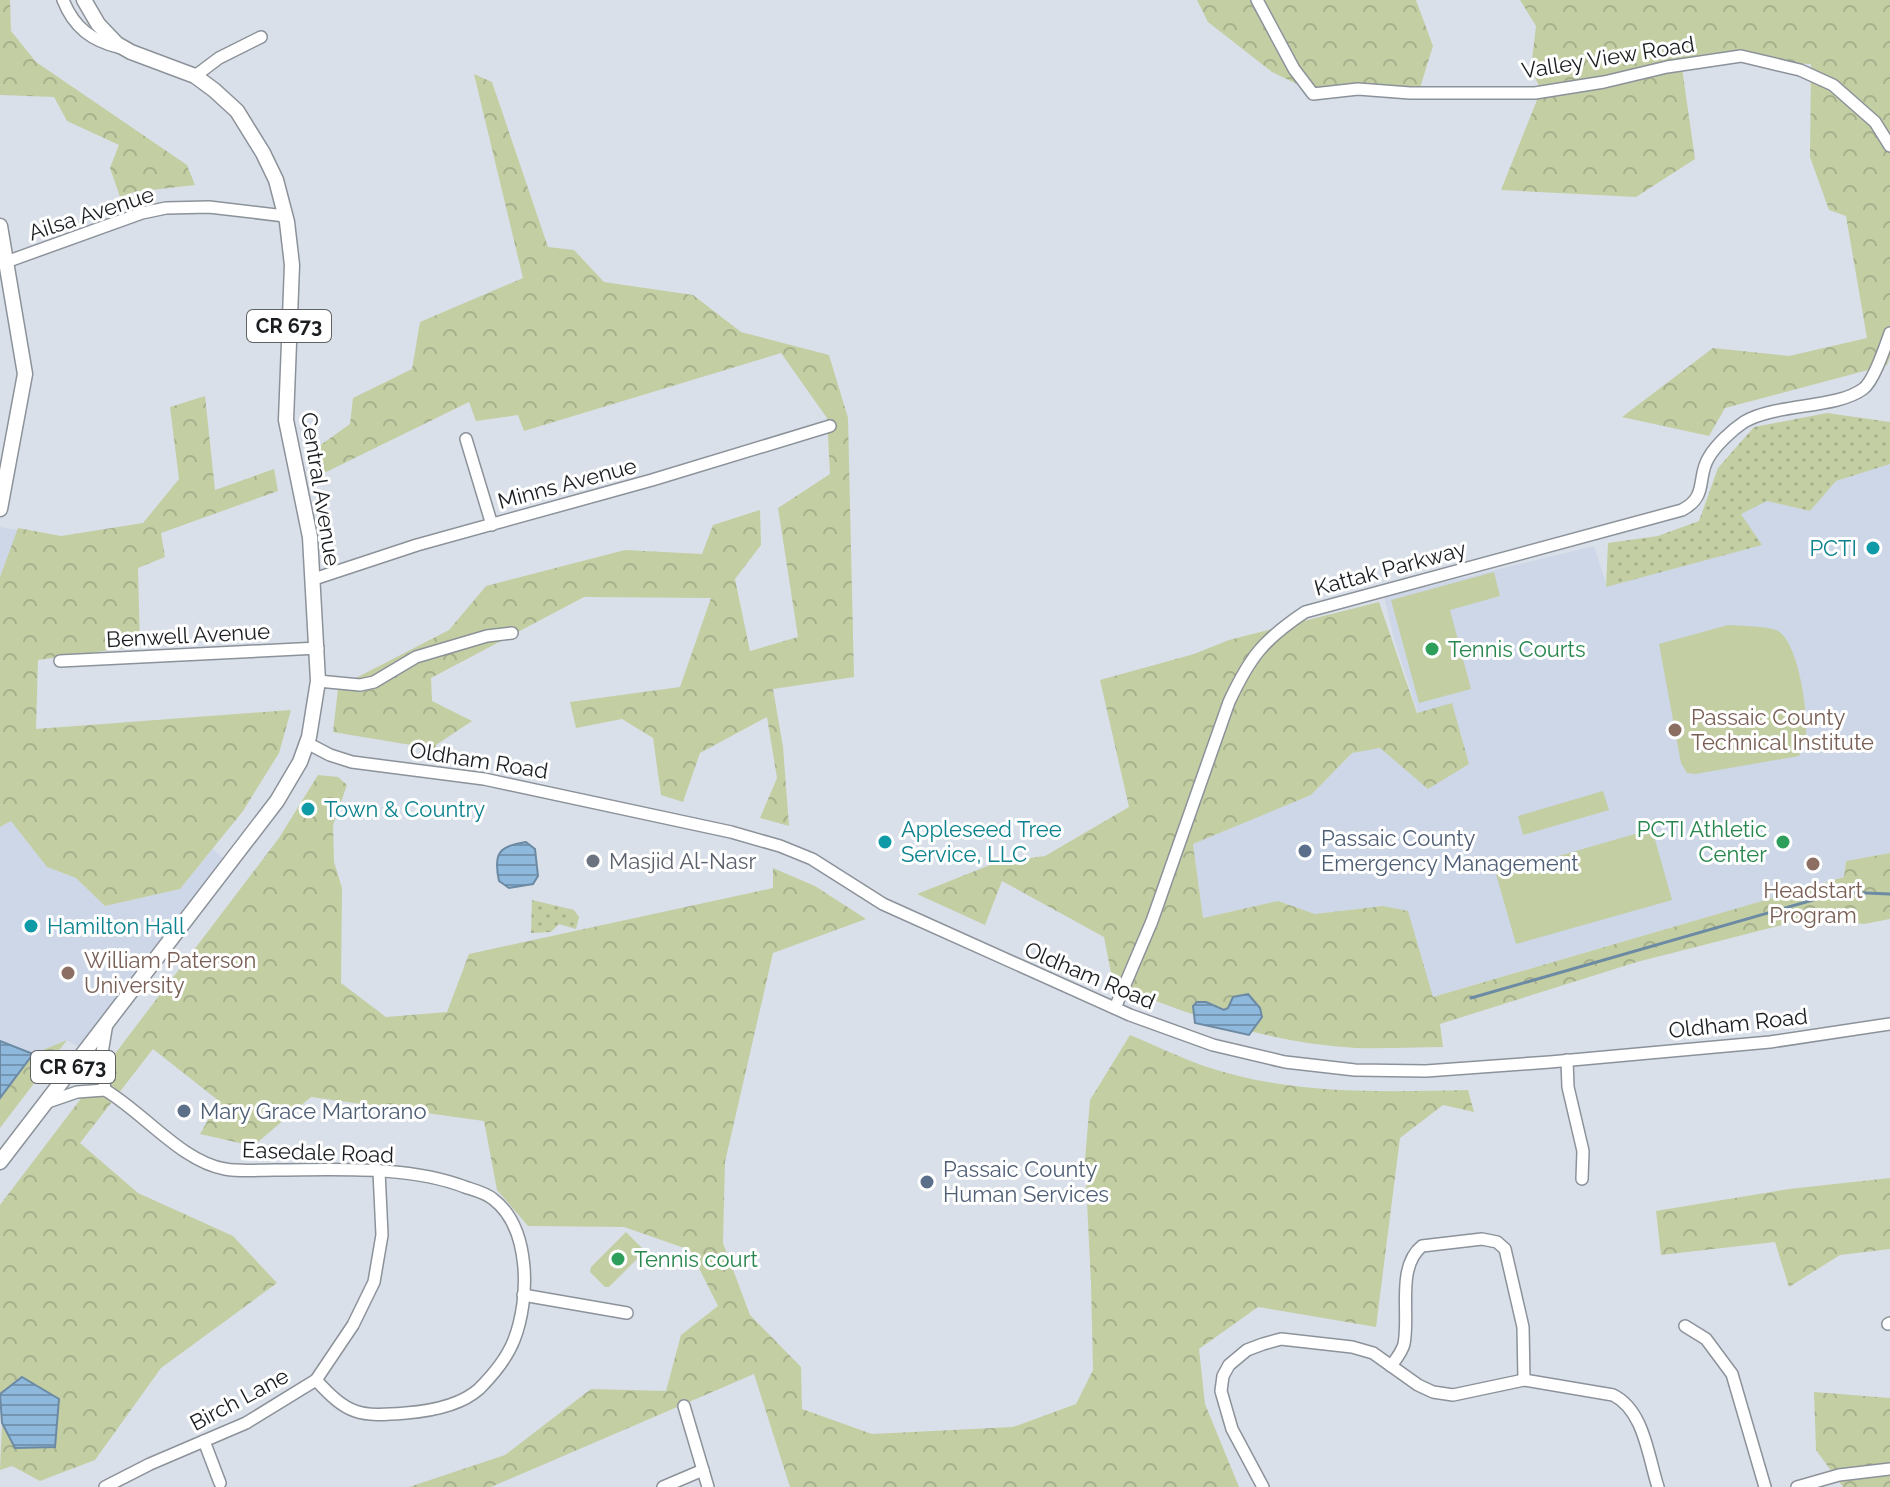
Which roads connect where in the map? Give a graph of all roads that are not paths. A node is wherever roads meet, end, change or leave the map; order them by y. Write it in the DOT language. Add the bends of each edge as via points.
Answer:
graph roads {
  1 [pos="63,0"];
  2 [pos="84,0"];
  3 [pos="1257,0"];
  4 [pos="261,37"];
  5 [pos="127,49"];
  6 [pos="195,76"];
  7 [pos="1890,146"];
  8 [pos="285,216"];
  9 [pos="0,226"];
  10 [pos="6,262"];
  11 [pos="6,293"];
  12 [pos="1890,333"];
  13 [pos="830,426"];
  14 [pos="466,439"];
  15 [pos="0,509"];
  16 [pos="492,525"];
  17 [pos="314,579"];
  18 [pos="512,633"];
  19 [pos="318,648"];
  20 [pos="60,661"];
  21 [pos="318,681"];
  22 [pos="307,743"];
  23 [pos="1115,1008"];
  24 [pos="107,1023"];
  25 [pos="1890,1024"];
  26 [pos="1567,1060"];
  27 [pos="105,1090"];
  28 [pos="44,1104"];
  29 [pos="0,1162"];
  30 [pos="379,1171"];
  31 [pos="1582,1179"];
  32 [pos="523,1295"];
  33 [pos="627,1313"];
  34 [pos="1685,1326"];
  35 [pos="1391,1366"];
  36 [pos="316,1380"];
  37 [pos="1524,1380"];
  38 [pos="684,1406"];
  39 [pos="204,1441"];
  40 [pos="1890,1469"];
  41 [pos="703,1470"];
  42 [pos="220,1483"];
  43 [pos="105,1487"];
  44 [pos="663,1487"];
  45 [pos="708,1487"];
  46 [pos="1263,1487"];
  47 [pos="1658,1487"];
  48 [pos="1765,1487"];
  49 [pos="1797,1487"];
  1 -- 5 [label="street" via="76,24 91,37"];
  2 -- 5 [label="main road, Central Avenue / CR 673" via="106,36"];
  3 -- 7 [label="street, Valley View Road" via="1313,94 1358,89 1535,93 1741,56 1800,70 1833,85 1875,122"];
  4 -- 6 [label="street"];
  5 -- 6 [label="main road, Central Avenue / CR 673"];
  6 -- 8 [label="main road, Central Avenue / CR 673" via="246,124 276,180"];
  8 -- 10 [label="street, Ailsa Avenue" via="166,208"];
  8 -- 17 [label="main road, Central Avenue / CR 673" via="292,265 286,420"];
  9 -- 10 [label="main road"];
  10 -- 11 [label="main road"];
  11 -- 15 [label="main road" via="25,374"];
  12 -- 23 [label="street, Kattak Parkway" via="1865,388 1842,400 1750,419 1731,433 1709,456 1702,487 1682,510 1305,612 1263,643 1229,702 1152,921"];
  13 -- 16 [label="street, Minns Avenue"];
  14 -- 16 [label="street"];
  16 -- 17 [label="street, Minns Avenue"];
  17 -- 19 [label="main road, Central Avenue / CR 673"];
  18 -- 21 [label="street" via="416,657 374,682"];
  19 -- 20 [label="street, Benwell Avenue"];
  19 -- 21 [label="main road, Central Avenue / CR 673"];
  21 -- 22 [label="main road, Central Avenue / CR 673"];
  22 -- 23 [label="street, Oldham Road" via="352,762 484,779 780,846 812,859 883,904"];
  22 -- 24 [label="main road, CR 673" via="277,801"];
  23 -- 26 [label="street, Oldham Road" via="1213,1045 1285,1062 1426,1071"];
  24 -- 27 [label="street" via="101,1059"];
  24 -- 28 [label="main road, CR 673"];
  25 -- 26 [label="street, Oldham Road" via="1770,1042"];
  26 -- 31 [label="street" via="1583,1151"];
  27 -- 28 [label="street" via="77,1092"];
  27 -- 30 [label="street, Easedale Road" via="197,1159 225,1169"];
  28 -- 29 [label="main road, CR 673"];
  30 -- 32 [label="street, Easedale Road" via="451,1181 493,1198 512,1221 523,1250"];
  30 -- 36 [label="street, Birch Lane" via="382,1235 374,1282"];
  32 -- 33 [label="street"];
  32 -- 36 [label="street, Easedale Road" via="515,1339 503,1362 477,1391 452,1405 370,1416 351,1411"];
  34 -- 48 [label="street" via="1706,1339 1732,1374"];
  35 -- 37 [label="street" via="1418,1385 1453,1395"];
  35 -- 37 [label="street" via="1403,1348 1414,1253 1422,1246 1482,1239 1505,1249 1523,1327"];
  35 -- 46 [label="street" via="1352,1347 1281,1339 1237,1356 1223,1376 1221,1391 1232,1429"];
  36 -- 39 [label="street, Birch Lane" via="246,1423"];
  37 -- 47 [label="street" via="1626,1401"];
  38 -- 41 [label="street"];
  39 -- 42 [label="street"];
  39 -- 43 [label="street, Birch Lane"];
  40 -- 49 [label="street"];
  41 -- 44 [label="street"];
  41 -- 45 [label="street"];
}
